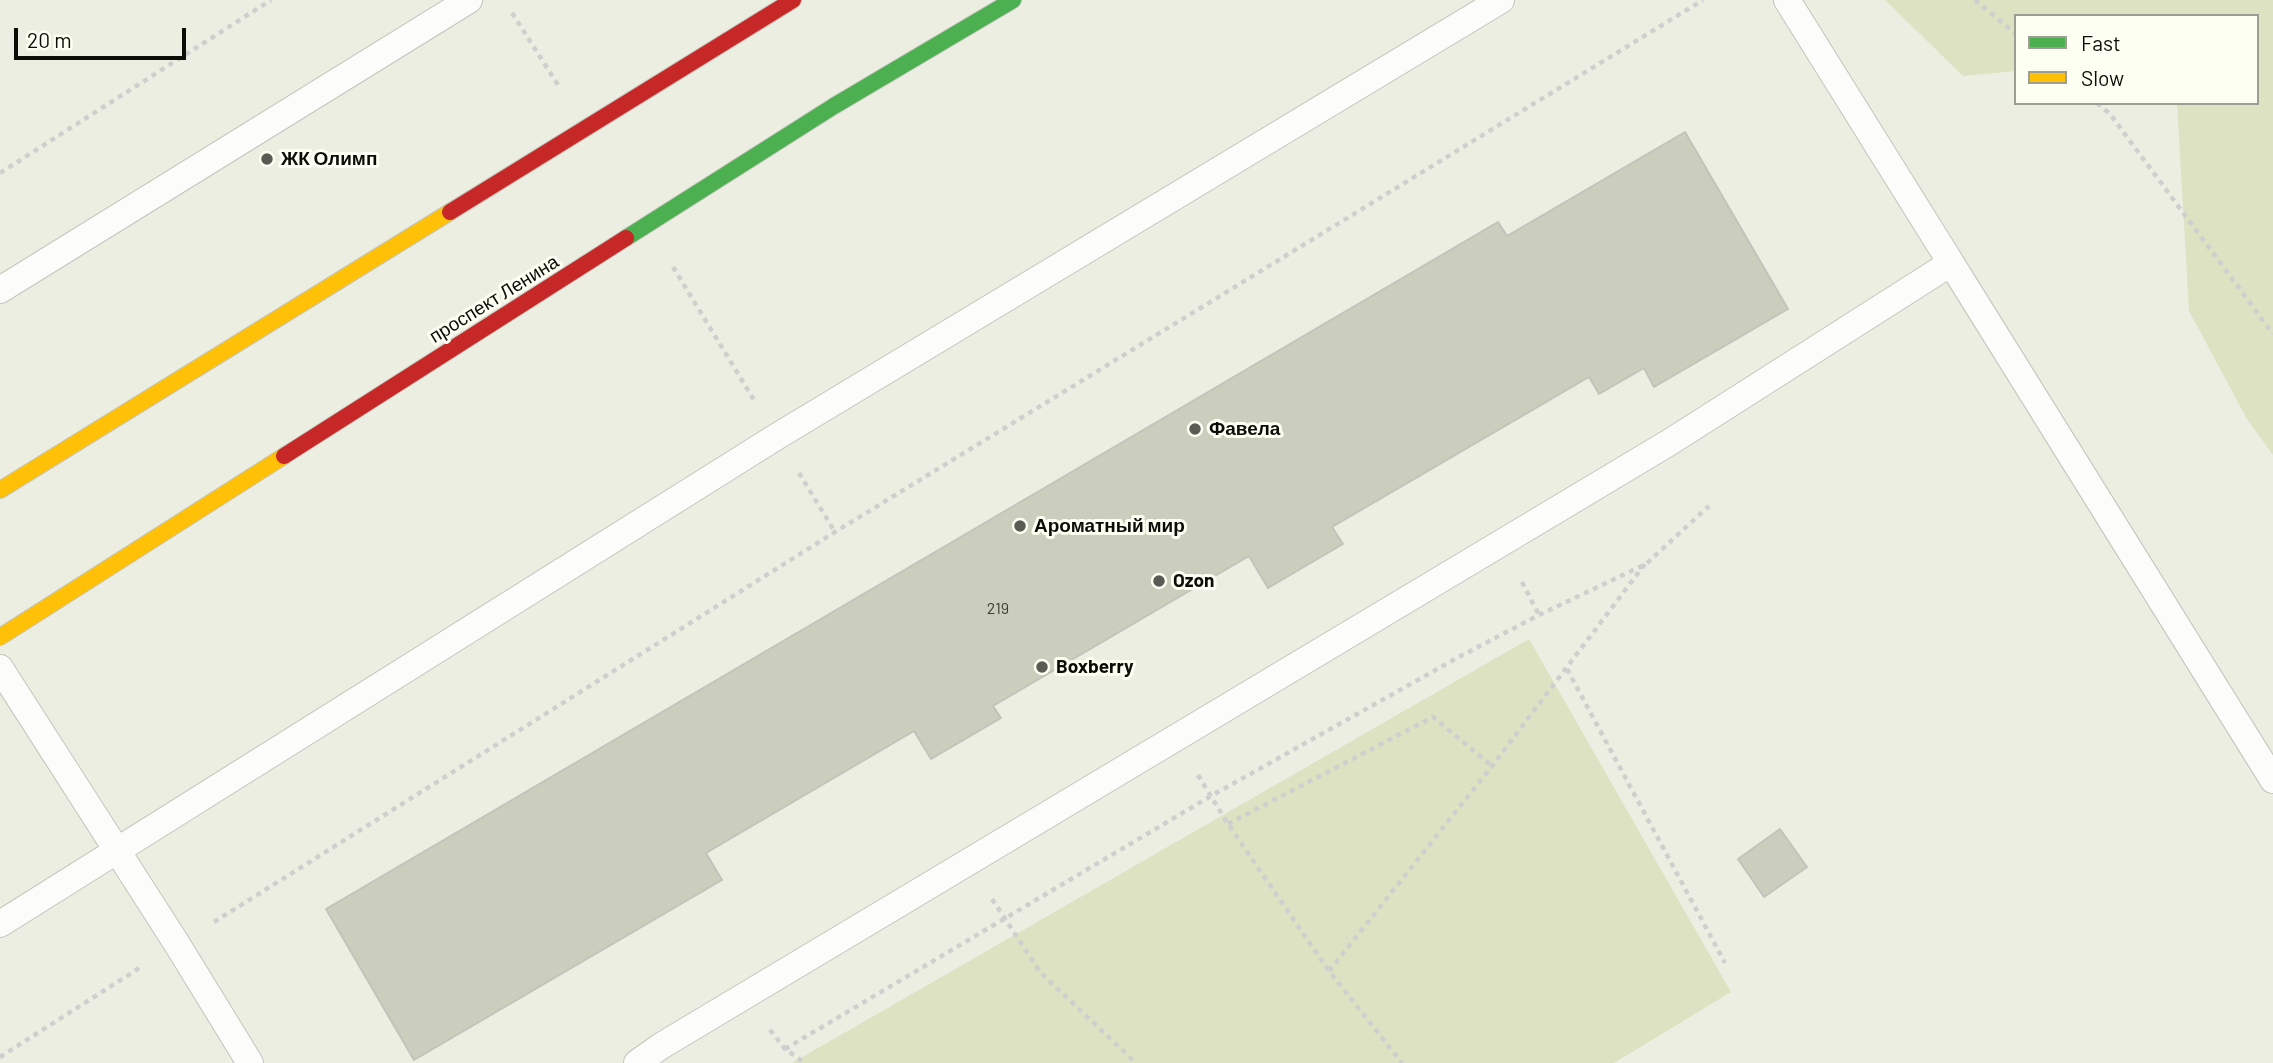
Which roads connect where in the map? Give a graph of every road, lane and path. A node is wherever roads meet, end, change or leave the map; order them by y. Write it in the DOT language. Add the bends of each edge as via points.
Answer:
graph roads {
  1 [pos="271,0"];
  2 [pos="469,0"];
  3 [pos="793,0"];
  4 [pos="1013,0"];
  5 [pos="1502,0"];
  6 [pos="1703,0"];
  7 [pos="1787,0"];
  8 [pos="1975,0"];
  9 [pos="2014,32"];
  10 [pos="2099,105"];
  11 [pos="0,173"];
  12 [pos="1951,263"];
  13 [pos="0,290"];
  14 [pos="2273,334"];
  15 [pos="0,491"];
  16 [pos="1709,506"];
  17 [pos="1646,564"];
  18 [pos="0,637"];
  19 [pos="0,668"];
  20 [pos="1567,668"];
  21 [pos="1174,739"];
  22 [pos="1492,766"];
  23 [pos="2273,780"];
  24 [pos="1211,796"];
  25 [pos="1228,824"];
  26 [pos="116,850"];
  27 [pos="970,861"];
  28 [pos="1004,920"];
  29 [pos="0,924"];
  30 [pos="177,944"];
  31 [pos="1725,963"];
  32 [pos="1329,971"];
  33 [pos="785,1049"];
  34 [pos="668,1054"];
  35 [pos="0,1057"];
  36 [pos="250,1063"];
  37 [pos="637,1063"];
  38 [pos="1136,1063"];
  39 [pos="1402,1063"];
  1 -- 11 [label="path"];
  2 -- 13 [label="lane"];
  3 -- 15 [label="street"];
  4 -- 18 [label="street, проспект Ленина" via="834,106"];
  5 -- 26 [label="lane" via="776,437"];
  6 -- 30 [label="path" via="835,532"];
  7 -- 12 [label="lane"];
  8 -- 9 [label="path"];
  10 -- 14 [label="path"];
  12 -- 21 [label="lane" via="1670,442"];
  12 -- 23 [label="lane"];
  16 -- 17 [label="path"];
  17 -- 20 [label="path"];
  17 -- 24 [label="path" via="1457,658"];
  19 -- 26 [label="lane"];
  20 -- 22 [label="path"];
  20 -- 31 [label="path"];
  21 -- 24 [label="path"];
  21 -- 27 [label="lane"];
  22 -- 25 [label="path" via="1433,717"];
  22 -- 32 [label="path"];
  24 -- 25 [label="path"];
  24 -- 28 [label="path"];
  25 -- 32 [label="path"];
  26 -- 29 [label="lane"];
  26 -- 30 [label="lane"];
  27 -- 28 [label="path"];
  27 -- 34 [label="lane"];
  28 -- 33 [label="path"];
  28 -- 38 [label="path" via="1040,972"];
  30 -- 35 [label="path"];
  30 -- 36 [label="lane"];
  32 -- 39 [label="path"];
  34 -- 37 [label="lane"];
}
